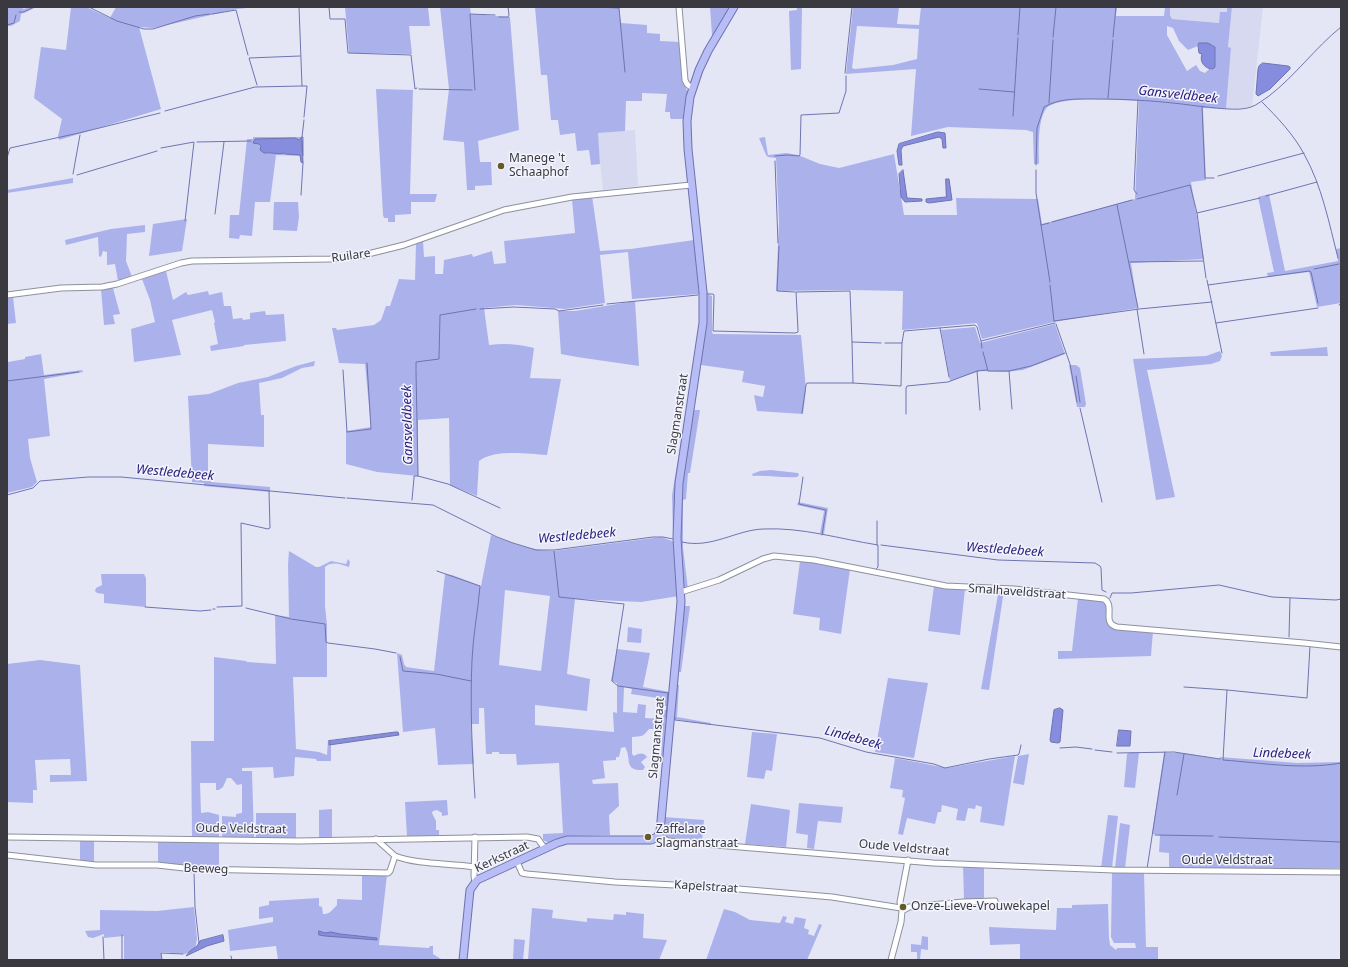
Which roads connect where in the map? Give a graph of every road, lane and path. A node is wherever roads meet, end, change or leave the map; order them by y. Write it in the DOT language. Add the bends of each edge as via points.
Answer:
graph roads {
  1 [pos="679,7"];
  2 [pos="734,7"];
  3 [pos="692,88"];
  4 [pos="691,185"];
  5 [pos="7,295"];
  6 [pos="681,592"];
  7 [pos="1341,647"];
  8 [pos="658,836"];
  9 [pos="7,837"];
  10 [pos="475,837"];
  11 [pos="376,839"];
  12 [pos="545,849"];
  13 [pos="7,855"];
  14 [pos="395,856"];
  15 [pos="908,860"];
  16 [pos="517,862"];
  17 [pos="474,867"];
  18 [pos="1341,872"];
  19 [pos="475,881"];
  20 [pos="995,901"];
  21 [pos="902,909"];
  22 [pos="463,960"];
  23 [pos="891,960"];
  1 -- 3 [label="street" via="685,80"];
  2 -- 3 [label="main road, Slagmanstraat" via="703,62"];
  3 -- 4 [label="main road, Slagmanstraat" via="687,129"];
  4 -- 5 [label="street, Ruilare" via="572,197 504,210 404,245 360,256 330,260 192,261 102,287 61,288"];
  4 -- 6 [label="main road, Slagmanstraat" via="703,292 703,323 678,493"];
  6 -- 7 [label="street, Smalhaveldstraat" via="719,580 763,558 774,556 820,561 946,586 1014,589 1104,599 1109,604 1110,623 1117,627"];
  6 -- 8 [label="main road, Slagmanstraat"];
  8 -- 12 [label="main road, Oude Veldstraat" via="651,840 568,840"];
  8 -- 15 [label="street, Oude Veldstraat" via="668,841"];
  9 -- 11 [label="street, Oude Veldstraat" via="270,841"];
  10 -- 11 [label="street, Oude Veldstraat"];
  10 -- 12 [label="street, Oude Veldstraat" via="536,837"];
  10 -- 17 [label="street"];
  11 -- 14 [label="street"];
  12 -- 16 [label="main road, Kerkstraat"];
  13 -- 14 [label="street, Beeweg" via="96,865 388,873"];
  14 -- 17 [label="street"];
  15 -- 18 [label="street, Oude Veldstraat" via="1114,870"];
  15 -- 21 [label="street" via="900,902"];
  16 -- 19 [label="main road, Kerkstraat"];
  16 -- 21 [label="street, Kapelstraat" via="522,873 527,874 832,897"];
  17 -- 19 [label="street"];
  19 -- 22 [label="main road, Kerkstraat" via="470,890"];
  20 -- 21 [label="street, Kapelstraat" via="930,904"];
  21 -- 23 [label="street"];
}
